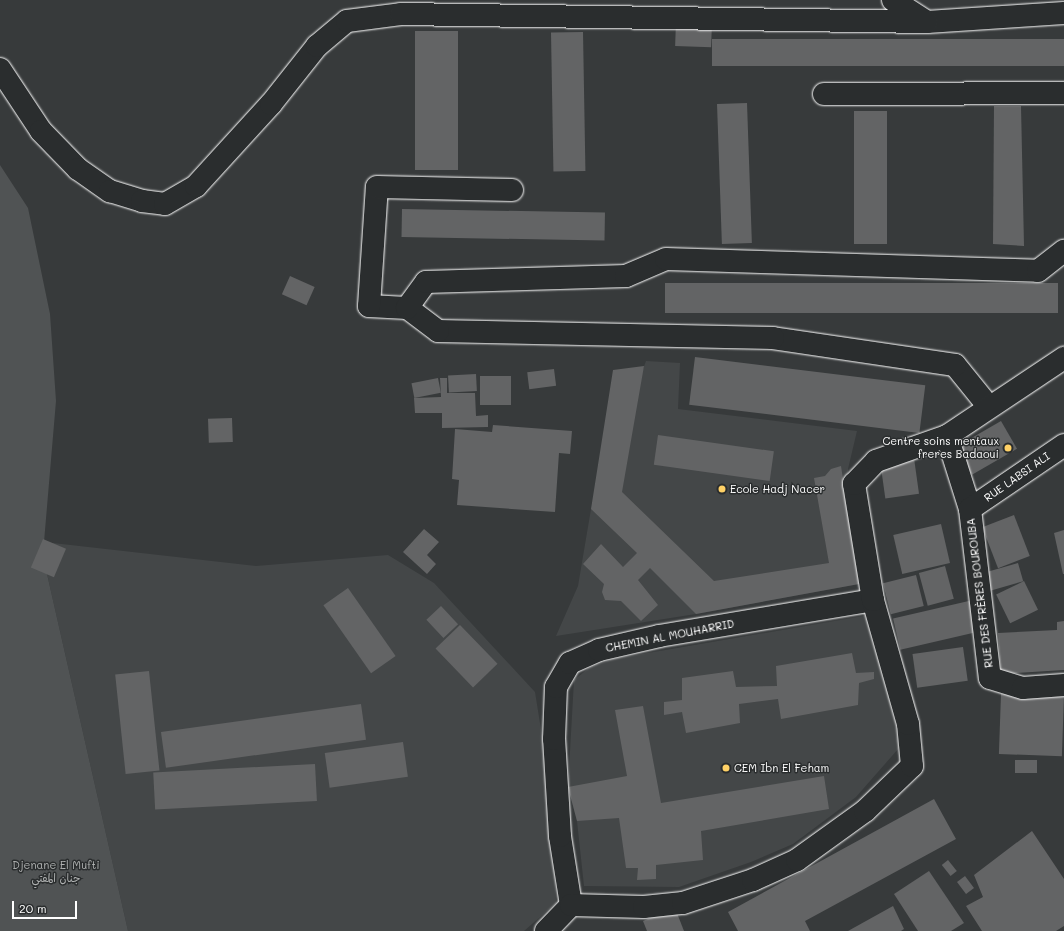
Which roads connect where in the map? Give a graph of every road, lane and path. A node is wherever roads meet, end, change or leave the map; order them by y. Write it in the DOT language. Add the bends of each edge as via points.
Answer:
graph roads {
  1 [pos="893,0"];
  2 [pos="1064,13"];
  3 [pos="927,22"];
  4 [pos="0,69"];
  5 [pos="1064,93"];
  6 [pos="824,94"];
  7 [pos="512,190"];
  8 [pos="1064,251"];
  9 [pos="407,308"];
  10 [pos="1064,358"];
  11 [pos="989,407"];
  12 [pos="946,436"];
  13 [pos="1064,445"];
  14 [pos="970,509"];
  15 [pos="873,600"];
  16 [pos="1064,685"];
  17 [pos="571,905"];
  18 [pos="546,931"];
  1 -- 3 [label="street"];
  2 -- 3 [label="street"];
  3 -- 4 [label="street" via="401,14 347,21 317,46 271,104 196,186 165,204 142,202 110,191 78,169 41,131"];
  5 -- 6 [label="street"];
  7 -- 9 [label="street" via="377,187 369,306"];
  8 -- 9 [label="street" via="1038,272 666,259 626,276 426,282"];
  9 -- 11 [label="street" via="438,331 773,338 955,365"];
  10 -- 11 [label="street"];
  11 -- 12 [label="street"];
  12 -- 14 [label="street, RUE DES FRÈRES BOUROUBA"];
  12 -- 15 [label="street" via="876,462 854,484"];
  13 -- 14 [label="street, RUE LABSI ALI"];
  14 -- 16 [label="street, RUE DES FRÈRES BOUROUBA" via="990,678 1023,688"];
  15 -- 17 [label="street" via="908,724 912,766 859,816 797,860 753,880 683,903 644,907"];
  15 -- 17 [label="street, CHEMIN AL MOUHARRID" via="659,636 598,650 570,663 556,687 554,739 560,836"];
  17 -- 18 [label="street"];
}
